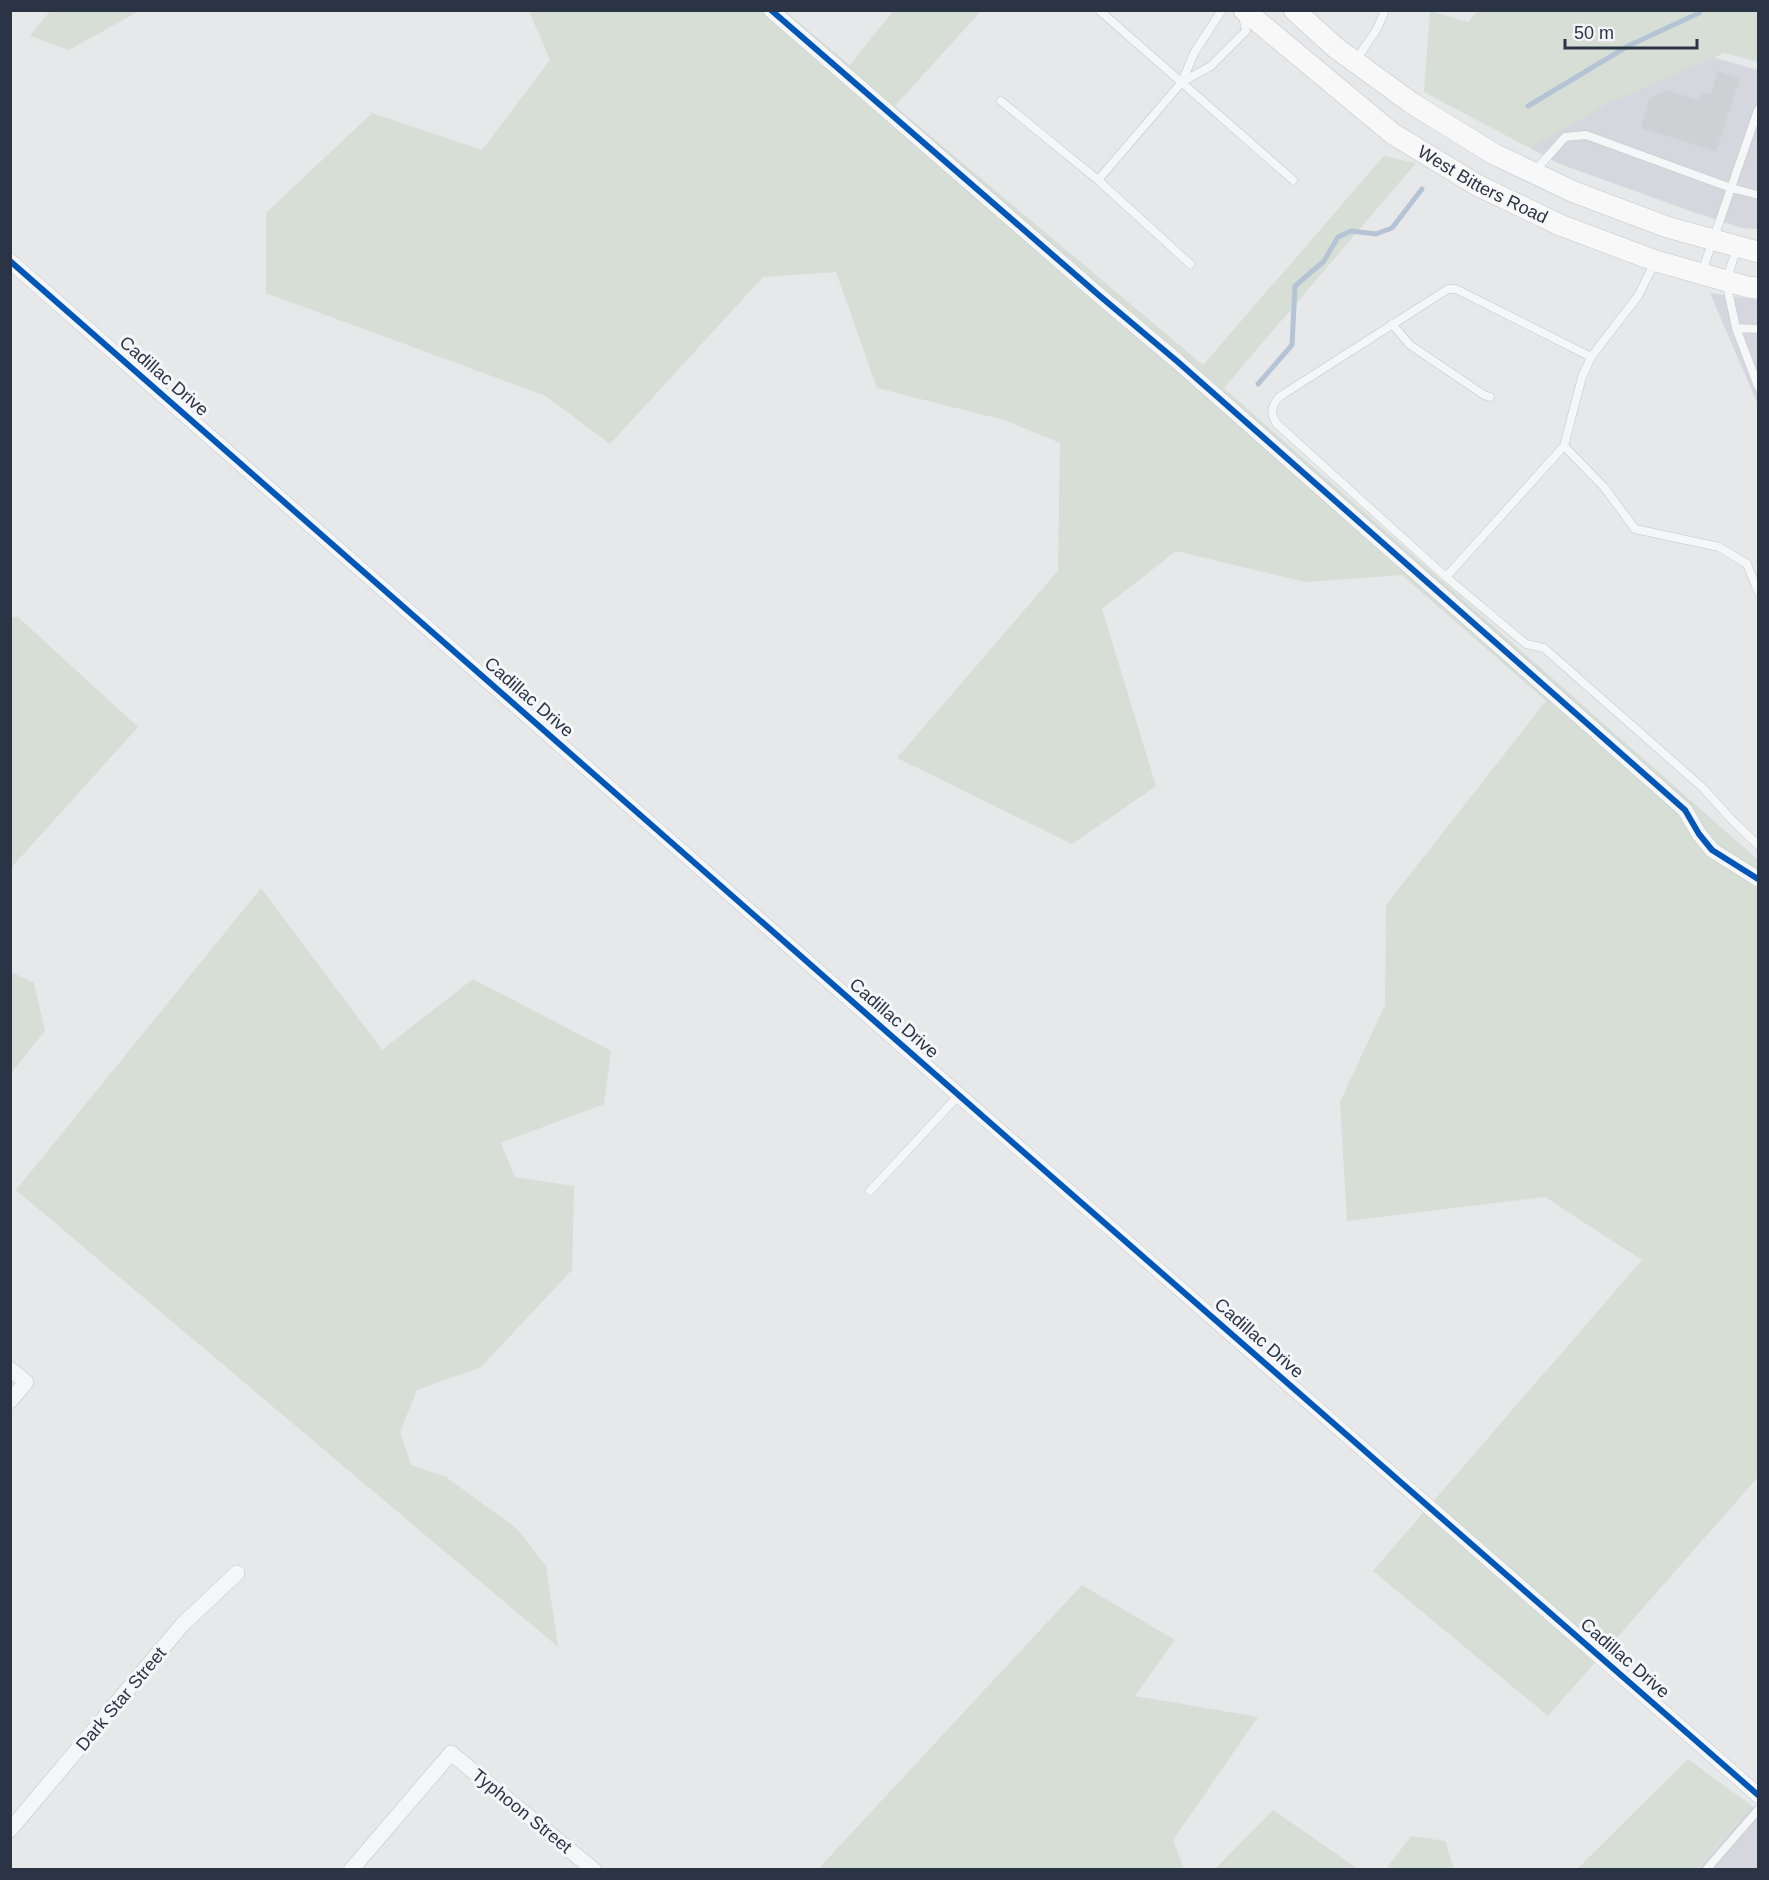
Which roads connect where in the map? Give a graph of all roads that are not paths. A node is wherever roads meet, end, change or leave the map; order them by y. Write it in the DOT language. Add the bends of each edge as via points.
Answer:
graph roads {
  1 [pos="771,10"];
  2 [pos="1099,10"];
  3 [pos="1222,10"];
  4 [pos="1243,10"];
  5 [pos="1294,10"];
  6 [pos="1385,10"];
  7 [pos="1355,61"];
  8 [pos="1182,82"];
  9 [pos="1001,101"];
  10 [pos="1758,110"];
  11 [pos="1533,172"];
  12 [pos="1098,180"];
  13 [pos="1293,180"];
  14 [pos="1731,188"];
  15 [pos="1758,195"];
  16 [pos="1713,240"];
  17 [pos="1737,247"];
  18 [pos="1758,252"];
  19 [pos="10,261"];
  20 [pos="1656,261"];
  21 [pos="1190,264"];
  22 [pos="1701,274"];
  23 [pos="1726,280"];
  24 [pos="1758,288"];
  25 [pos="1392,324"];
  26 [pos="1736,328"];
  27 [pos="1758,329"];
  28 [pos="1591,357"];
  29 [pos="1758,386"];
  30 [pos="1490,397"];
  31 [pos="1564,446"];
  32 [pos="1446,577"];
  33 [pos="1758,591"];
  34 [pos="1758,845"];
  35 [pos="1758,879"];
  36 [pos="959,1095"];
  37 [pos="870,1191"];
  38 [pos="10,1369"];
  39 [pos="10,1401"];
  40 [pos="237,1573"];
  41 [pos="1758,1795"];
  42 [pos="1758,1810"];
  43 [pos="10,1830"];
  44 [pos="351,1869"];
  45 [pos="594,1869"];
  46 [pos="1706,1869"];
  1 -- 35 [label="street" via="1178,362 1685,810 1713,850"];
  2 -- 8 [label="lane"];
  3 -- 8 [label="lane" via="1194,53"];
  4 -- 8 [label="lane" via="1246,31 1211,66"];
  4 -- 20 [label="main road, West Bitters Road" via="1402,140 1477,185 1560,225"];
  5 -- 7 [label="main road, West Bitters Road"];
  6 -- 7 [label="lane"];
  7 -- 11 [label="main road, West Bitters Road" via="1413,104 1494,154"];
  8 -- 12 [label="lane"];
  8 -- 13 [label="lane"];
  9 -- 12 [label="lane"];
  10 -- 14 [label="lane"];
  11 -- 14 [label="lane" via="1566,137 1586,135"];
  11 -- 16 [label="main road, West Bitters Road" via="1594,200"];
  12 -- 21 [label="lane"];
  14 -- 15 [label="lane"];
  14 -- 16 [label="lane"];
  16 -- 17 [label="main road, West Bitters Road"];
  16 -- 22 [label="lane"];
  17 -- 18 [label="main road, West Bitters Road"];
  17 -- 23 [label="lane"];
  19 -- 36 [label="street, Cadillac Drive"];
  20 -- 22 [label="main road, West Bitters Road"];
  20 -- 28 [label="lane" via="1638,296"];
  22 -- 23 [label="main road, West Bitters Road"];
  23 -- 24 [label="main road, West Bitters Road"];
  23 -- 26 [label="lane"];
  25 -- 28 [label="lane" via="1448,289 1456,289"];
  25 -- 30 [label="lane" via="1410,345"];
  25 -- 32 [label="lane" via="1279,397 1271,416"];
  26 -- 27 [label="lane"];
  26 -- 29 [label="lane"];
  28 -- 31 [label="lane"];
  31 -- 32 [label="lane"];
  31 -- 33 [label="lane" via="1604,487 1635,529 1719,547 1747,564"];
  32 -- 34 [label="lane" via="1526,644 1544,648 1703,788"];
  36 -- 37 [label="lane"];
  36 -- 41 [label="street, Cadillac Drive"];
  38 -- 39 [label="street" via="26,1383"];
  40 -- 43 [label="street, Dark Star Street" via="182,1625"];
  42 -- 46 [label="lane"];
  44 -- 45 [label="street, Typhoon Street" via="451,1753"];
}
